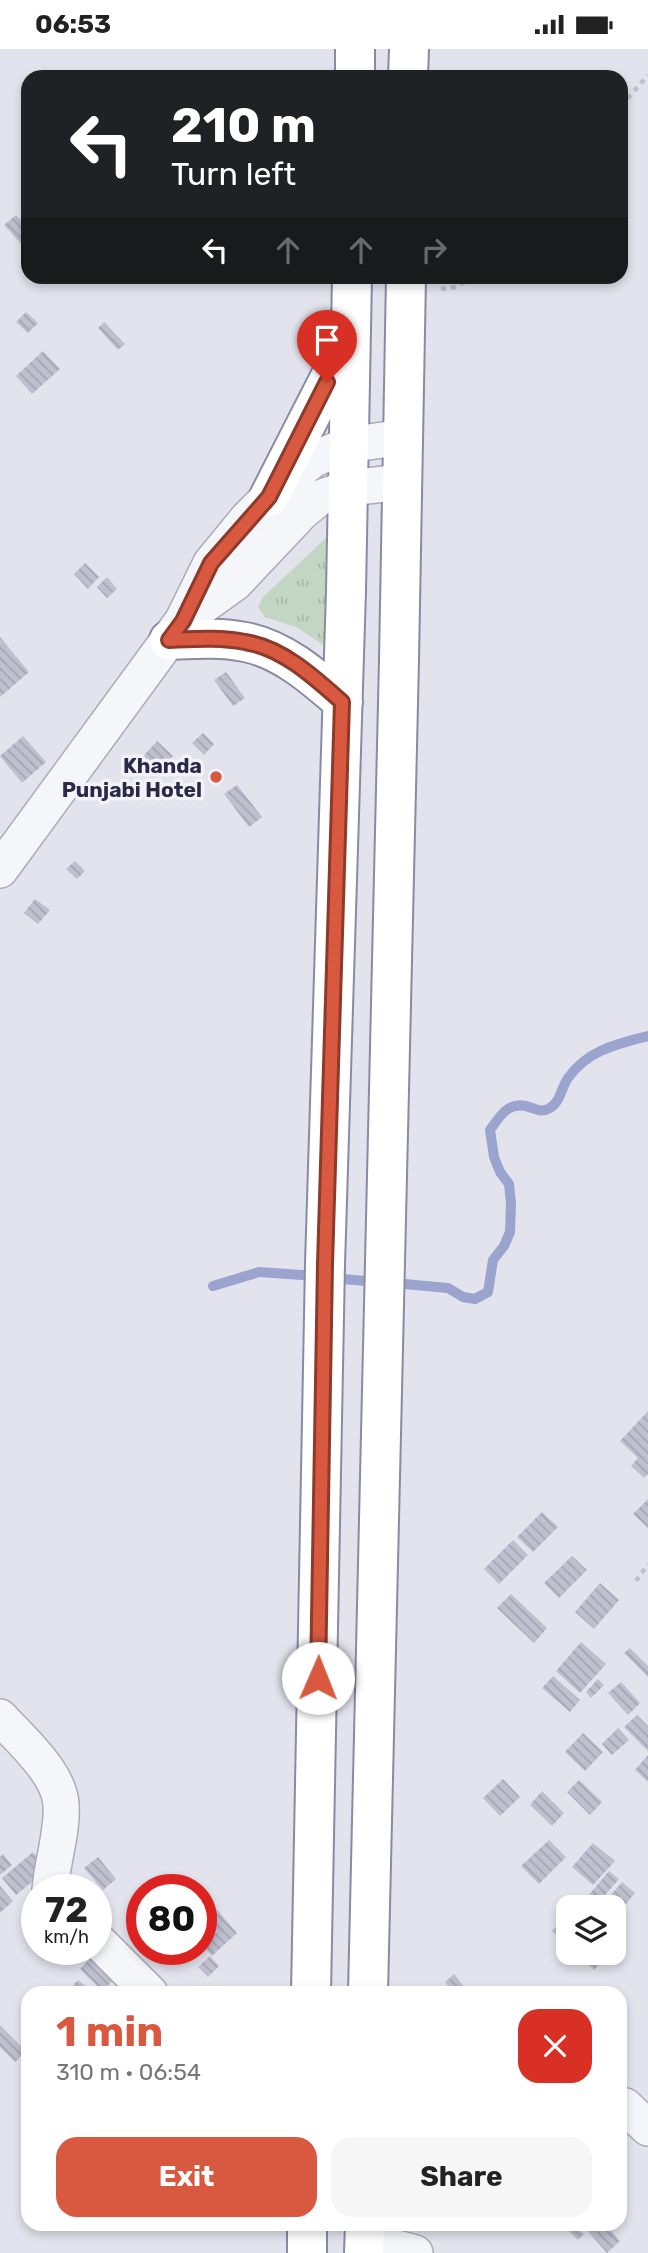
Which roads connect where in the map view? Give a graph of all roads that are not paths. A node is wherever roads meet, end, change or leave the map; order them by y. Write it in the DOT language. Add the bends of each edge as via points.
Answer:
graph roads {
  1 [pos="355,49"];
  2 [pos="409,49"];
  3 [pos="355,70"];
  4 [pos="408,70"];
  5 [pos="352,284"];
  6 [pos="405,284"];
  7 [pos="351,336"];
  8 [pos="403,437"];
  9 [pos="348,445"];
  10 [pos="402,482"];
  11 [pos="348,488"];
  12 [pos="269,497"];
  13 [pos="176,630"];
  14 [pos="342,702"];
  15 [pos="0,870"];
  16 [pos="0,1717"];
  17 [pos="52,1874"];
  18 [pos="112,1955"];
  19 [pos="143,1986"];
  20 [pos="312,1986"];
  21 [pos="368,1986"];
  22 [pos="307,2231"];
  23 [pos="364,2239"];
  24 [pos="307,2253"];
  25 [pos="415,2253"];
  1 -- 3 [label="highway"];
  2 -- 4 [label="highway"];
  5 -- 7 [label="highway"];
  6 -- 8 [label="highway"];
  7 -- 9 [label="highway"];
  7 -- 12 [label="highway"];
  8 -- 9 [label="street"];
  8 -- 10 [label="highway"];
  9 -- 11 [label="highway"];
  9 -- 12 [label="street" via="314,459"];
  10 -- 11 [label="street"];
  10 -- 21 [label="highway"];
  11 -- 13 [label="street" via="319,499 301,513 235,583"];
  11 -- 14 [label="highway"];
  12 -- 13 [label="street" via="211,563"];
  13 -- 14 [label="highway" via="249,642 294,663"];
  13 -- 15 [label="street"];
  14 -- 20 [label="highway" via="325,1264"];
  16 -- 17 [label="street" via="56,1783 61,1804"];
  18 -- 19 [label="street"];
  22 -- 24 [label="highway"];
  23 -- 25 [label="street"];
}
